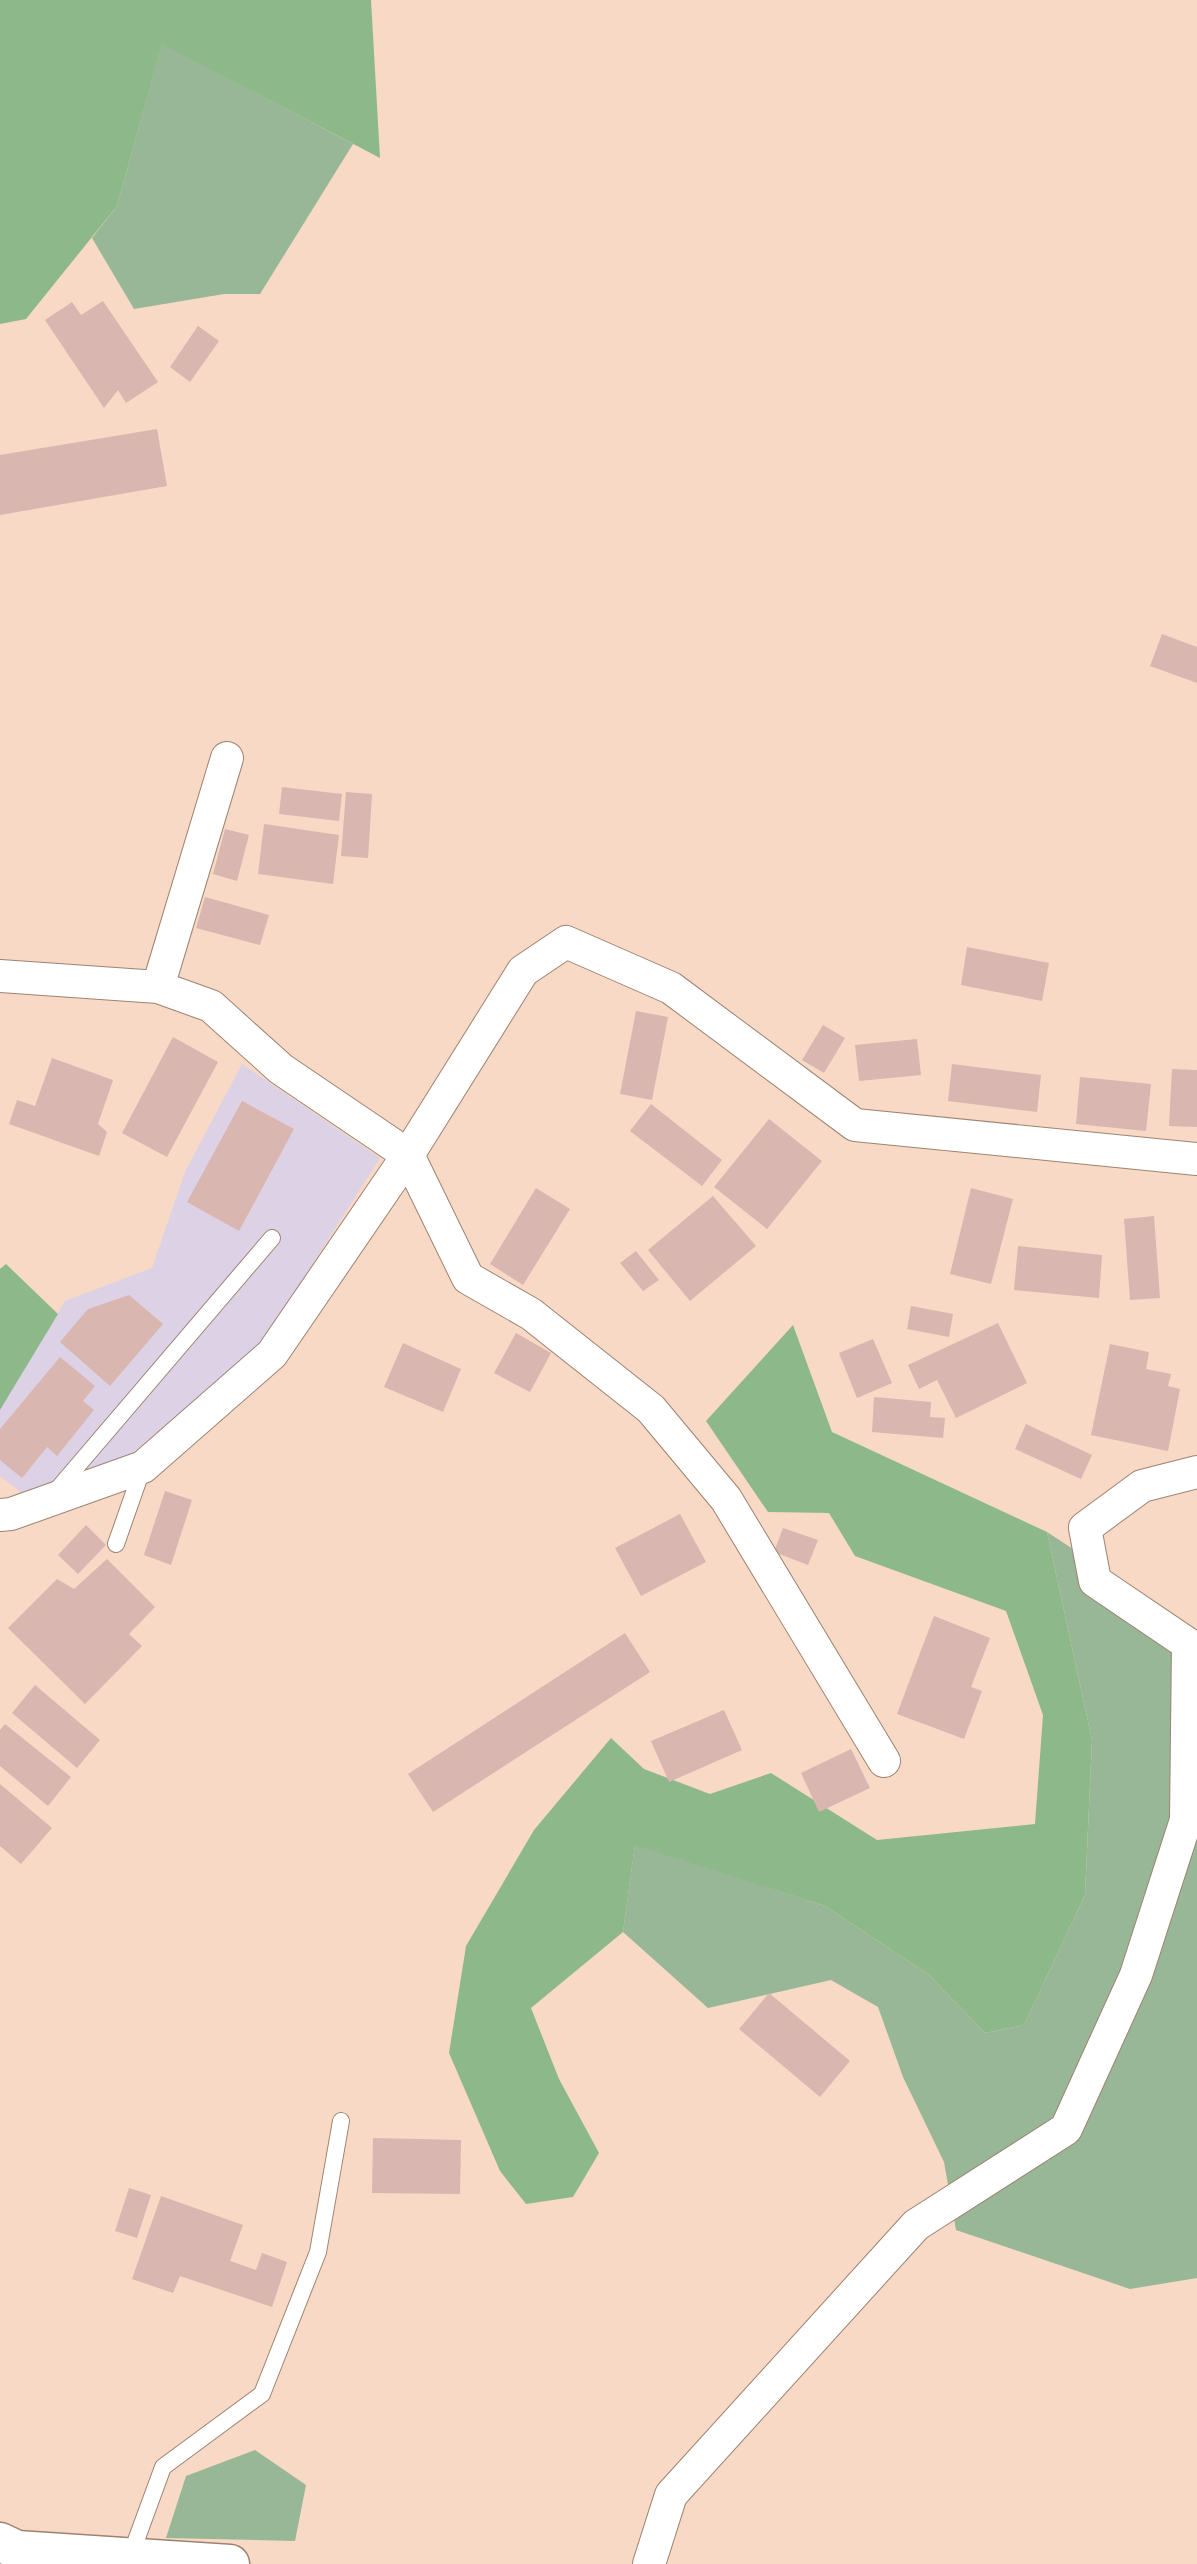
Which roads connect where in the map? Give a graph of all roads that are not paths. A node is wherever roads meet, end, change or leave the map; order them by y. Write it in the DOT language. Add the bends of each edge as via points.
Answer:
graph roads {
  1 [pos="227,758"];
  2 [pos="0,976"];
  3 [pos="158,987"];
  4 [pos="408,1155"];
  5 [pos="1197,1160"];
  6 [pos="272,1238"];
  7 [pos="143,1468"];
  8 [pos="1197,1472"];
  9 [pos="48,1501"];
  10 [pos="0,1515"];
  11 [pos="116,1544"];
  12 [pos="884,1761"];
  13 [pos="341,2121"];
  14 [pos="0,2542"];
  15 [pos="130,2557"];
  16 [pos="230,2564"];
  17 [pos="649,2564"];
  1 -- 3 [label="street"];
  2 -- 3 [label="street"];
  3 -- 4 [label="street" via="211,1006 281,1069"];
  4 -- 5 [label="street" via="523,971 566,942 671,988 855,1125"];
  4 -- 7 [label="street" via="272,1354"];
  4 -- 12 [label="street" via="468,1278 531,1314 651,1409 726,1500"];
  6 -- 9 [label="lane"];
  7 -- 9 [label="street"];
  7 -- 11 [label="lane"];
  8 -- 17 [label="street" via="1142,1486 1085,1528 1095,1581 1188,1644 1186,1820 1136,1976 1066,2129 916,2225 671,2495"];
  9 -- 10 [label="street"];
  13 -- 15 [label="lane" via="318,2252 262,2394 163,2468"];
  14 -- 15 [label="street" via="17,2550"];
  15 -- 16 [label="street"];
}
